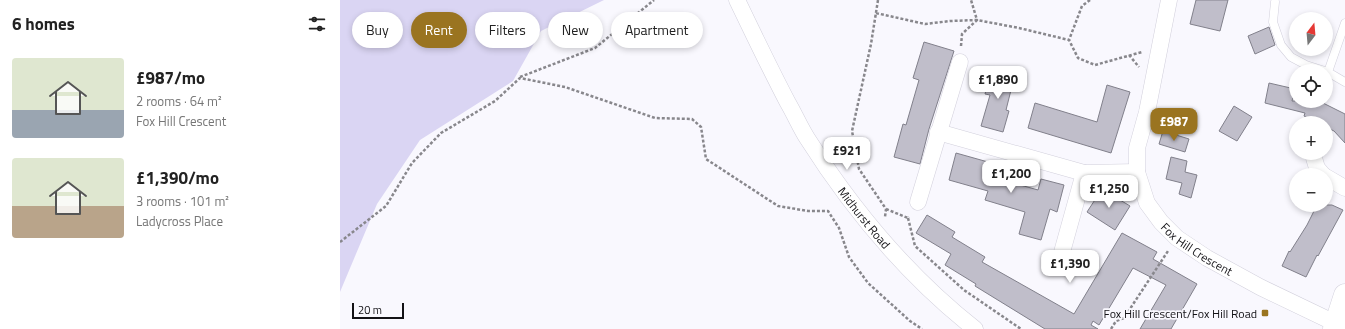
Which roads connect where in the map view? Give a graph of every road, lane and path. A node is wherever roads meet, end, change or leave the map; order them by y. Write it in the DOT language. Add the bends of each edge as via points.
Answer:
graph roads {
  1 [pos="654,0"];
  2 [pos="737,0"];
  3 [pos="878,0"];
  4 [pos="971,0"];
  5 [pos="1090,0"];
  6 [pos="1169,0"];
  7 [pos="1275,2"];
  8 [pos="876,13"];
  9 [pos="978,20"];
  10 [pos="1345,23"];
  11 [pos="1069,40"];
  12 [pos="1129,55"];
  13 [pos="960,62"];
  14 [pos="1304,64"];
  15 [pos="1329,64"];
  16 [pos="1333,76"];
  17 [pos="520,78"];
  18 [pos="1345,82"];
  19 [pos="938,132"];
  20 [pos="1137,172"];
  21 [pos="1084,173"];
  22 [pos="1333,181"];
  23 [pos="1345,188"];
  24 [pos="918,202"];
  25 [pos="908,218"];
  26 [pos="1177,238"];
  27 [pos="883,239"];
  28 [pos="340,242"];
  29 [pos="1059,263"];
  30 [pos="1345,296"];
  31 [pos="1334,326"];
  32 [pos="922,329"];
  33 [pos="975,329"];
  34 [pos="1021,329"];
  35 [pos="1111,329"];
  1 -- 17 [label="path" via="594,48"];
  2 -- 27 [label="street, Midhurst Road" via="807,137 843,190"];
  3 -- 8 [label="path"];
  4 -- 9 [label="path"];
  5 -- 11 [label="path" via="1082,6"];
  6 -- 20 [label="street, Fox Hill Crescent" via="1147,112 1137,148"];
  7 -- 14 [label="lane" via="1273,22 1281,45 1291,58"];
  8 -- 9 [label="path" via="925,24"];
  8 -- 27 [label="path" via="852,131 859,169 886,209"];
  9 -- 11 [label="path"];
  9 -- 13 [label="path" via="962,34"];
  10 -- 15 [label="lane"];
  11 -- 12 [label="path" via="1078,58 1094,65"];
  13 -- 19 [label="street"];
  16 -- 18 [label="lane"];
  17 -- 28 [label="path" via="495,101 442,133 412,163 386,206"];
  17 -- 32 [label="path" via="565,87 655,118 692,119 701,127 706,158 778,206 828,211 839,228 849,256 868,283"];
  19 -- 21 [label="street"];
  19 -- 24 [label="street"];
  20 -- 21 [label="street"];
  20 -- 26 [label="street, Fox Hill Crescent" via="1147,203"];
  21 -- 29 [label="street"];
  22 -- 23 [label="street"];
  25 -- 34 [label="path" via="915,246 964,290"];
  26 -- 31 [label="street, Fox Hill Crescent" via="1253,284"];
  26 -- 35 [label="path" via="1124,318 1116,322"];
  27 -- 33 [label="street, Midhurst Road" via="924,285"];
  30 -- 31 [label="street"];
}
